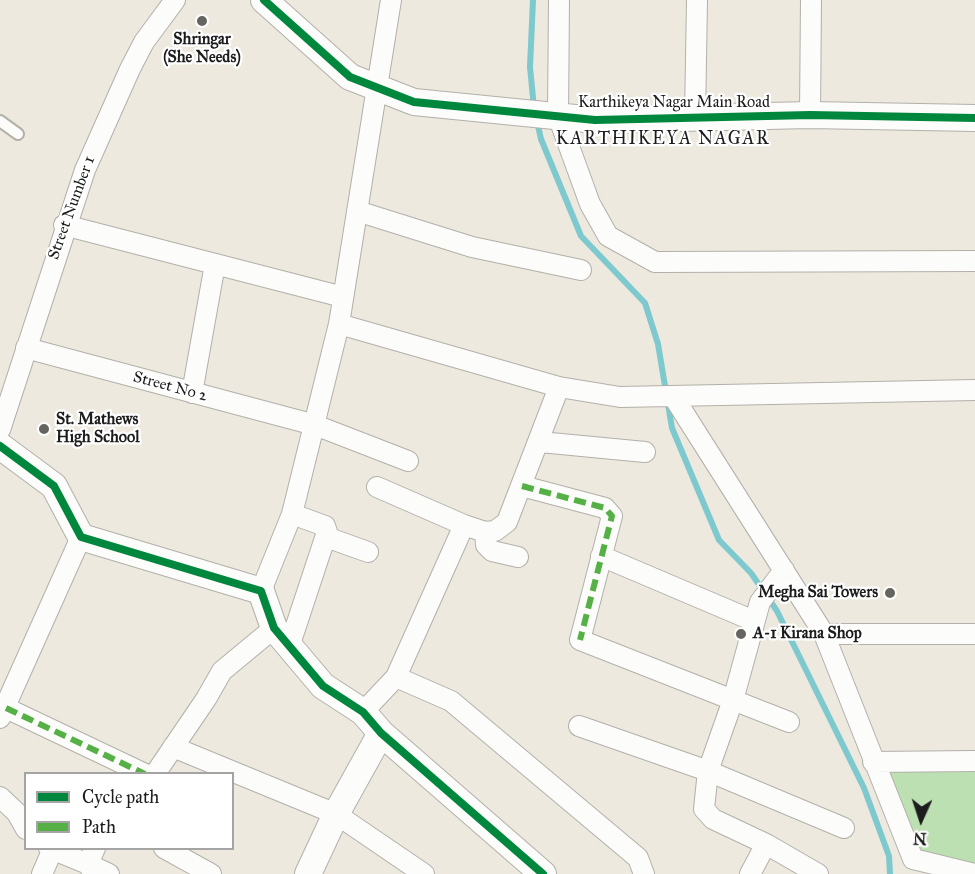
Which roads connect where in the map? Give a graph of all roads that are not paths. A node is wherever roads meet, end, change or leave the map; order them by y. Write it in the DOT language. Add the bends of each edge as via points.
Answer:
graph roads {
  1 [pos="175,0"];
  2 [pos="264,0"];
  3 [pos="391,0"];
  4 [pos="559,0"];
  5 [pos="697,0"];
  6 [pos="810,0"];
  7 [pos="376,87"];
  8 [pos="543,114"];
  9 [pos="810,115"];
  10 [pos="694,118"];
  11 [pos="975,118"];
  12 [pos="0,122"];
  13 [pos="18,134"];
  14 [pos="357,211"];
  15 [pos="64,225"];
  16 [pos="975,261"];
  17 [pos="215,264"];
  18 [pos="581,270"];
  19 [pos="343,297"];
  20 [pos="339,324"];
  21 [pos="26,348"];
  22 [pos="559,387"];
  23 [pos="975,390"];
  24 [pos="192,393"];
  25 [pos="673,396"];
  26 [pos="315,425"];
  27 [pos="0,430"];
  28 [pos="540,442"];
  29 [pos="0,446"];
  30 [pos="645,452"];
  31 [pos="408,461"];
  32 [pos="522,486"];
  33 [pos="377,487"];
  34 [pos="292,514"];
  35 [pos="464,525"];
  36 [pos="485,532"];
  37 [pos="81,537"];
  38 [pos="326,537"];
  39 [pos="368,552"];
  40 [pos="601,556"];
  41 [pos="518,557"];
  42 [pos="784,570"];
  43 [pos="261,591"];
  44 [pos="754,621"];
  45 [pos="824,634"];
  46 [pos="975,634"];
  47 [pos="281,637"];
  48 [pos="396,678"];
  49 [pos="733,700"];
  50 [pos="363,712"];
  51 [pos="3,713"];
  52 [pos="789,722"];
  53 [pos="579,726"];
  54 [pos="381,733"];
  55 [pos="173,747"];
  56 [pos="975,761"];
  57 [pos="873,762"];
  58 [pos="708,771"];
  59 [pos="141,772"];
  60 [pos="156,772"];
  61 [pos="234,772"];
  62 [pos="234,772"];
  63 [pos="0,797"];
  64 [pos="336,814"];
  65 [pos="24,825"];
  66 [pos="844,828"];
  67 [pos="766,844"];
  68 [pos="51,850"];
  69 [pos="166,850"];
  70 [pos="92,862"];
  71 [pos="938,870"];
  72 [pos="42,874"];
  73 [pos="109,874"];
  74 [pos="211,874"];
  75 [pos="308,874"];
  76 [pos="424,874"];
  77 [pos="543,874"];
  78 [pos="644,874"];
  79 [pos="750,874"];
  80 [pos="818,874"];
  81 [pos="975,874"];
  1 -- 15 [label="street, Street Number 1" via="144,42 130,69 84,170"];
  2 -- 7 [label="street, Karthikeya Nagar Main Road" via="350,77"];
  3 -- 7 [label="street"];
  4 -- 8 [label="street"];
  5 -- 10 [label="street"];
  6 -- 9 [label="street"];
  7 -- 8 [label="street, Karthikeya Nagar Main Road" via="414,102"];
  7 -- 14 [label="street"];
  8 -- 10 [label="street, Karthikeya Nagar Main Road" via="595,120"];
  8 -- 16 [label="street" via="608,236 656,262"];
  9 -- 10 [label="street, Karthikeya Nagar Main Road"];
  9 -- 11 [label="street, Karthikeya Nagar Main Road"];
  12 -- 13 [label="lane"];
  14 -- 18 [label="street" via="472,247"];
  14 -- 19 [label="street"];
  15 -- 17 [label="street"];
  15 -- 21 [label="street, Street Number 1"];
  17 -- 19 [label="street"];
  17 -- 24 [label="street"];
  19 -- 20 [label="street"];
  20 -- 22 [label="street"];
  20 -- 26 [label="street"];
  21 -- 24 [label="street, Street No 2"];
  21 -- 27 [label="street, Street Number 1"];
  22 -- 25 [label="street" via="620,397"];
  22 -- 28 [label="street"];
  23 -- 25 [label="street"];
  24 -- 26 [label="street, Street No 2"];
  25 -- 42 [label="street"];
  26 -- 31 [label="street, Street No 2"];
  26 -- 34 [label="street"];
  28 -- 30 [label="street"];
  28 -- 32 [label="street"];
  29 -- 37 [label="street" via="54,486"];
  32 -- 36 [label="street" via="507,522 495,531"];
  32 -- 40 [label="street" via="610,511"];
  33 -- 35 [label="street"];
  34 -- 38 [label="street" via="325,526"];
  34 -- 43 [label="street"];
  35 -- 36 [label="street"];
  35 -- 48 [label="street"];
  36 -- 41 [label="street" via="486,545 492,551"];
  37 -- 43 [label="street"];
  37 -- 51 [label="street"];
  38 -- 39 [label="street"];
  38 -- 47 [label="street"];
  40 -- 44 [label="street"];
  40 -- 49 [label="street" via="580,640"];
  42 -- 44 [label="street"];
  42 -- 45 [label="street"];
  43 -- 47 [label="street"];
  44 -- 49 [label="street"];
  45 -- 46 [label="street"];
  45 -- 57 [label="street"];
  47 -- 50 [label="street" via="323,686"];
  47 -- 55 [label="street" via="222,670"];
  48 -- 50 [label="street"];
  48 -- 78 [label="street" via="451,701 638,858"];
  49 -- 52 [label="street"];
  49 -- 58 [label="street"];
  50 -- 54 [label="street"];
  51 -- 59 [label="street"];
  53 -- 58 [label="street"];
  54 -- 64 [label="street"];
  54 -- 77 [label="street"];
  55 -- 60 [label="street"];
  55 -- 61 [label="street"];
  56 -- 57 [label="street"];
  57 -- 71 [label="street" via="913,859"];
  58 -- 66 [label="street"];
  58 -- 67 [label="street" via="704,809 713,819"];
  62 -- 64 [label="street"];
  63 -- 65 [label="street"];
  64 -- 75 [label="street"];
  64 -- 76 [label="street"];
  67 -- 79 [label="street"];
  67 -- 80 [label="street"];
  68 -- 70 [label="street"];
  68 -- 72 [label="street"];
  69 -- 74 [label="street"];
  70 -- 73 [label="street"];
  71 -- 81 [label="street"];
}
